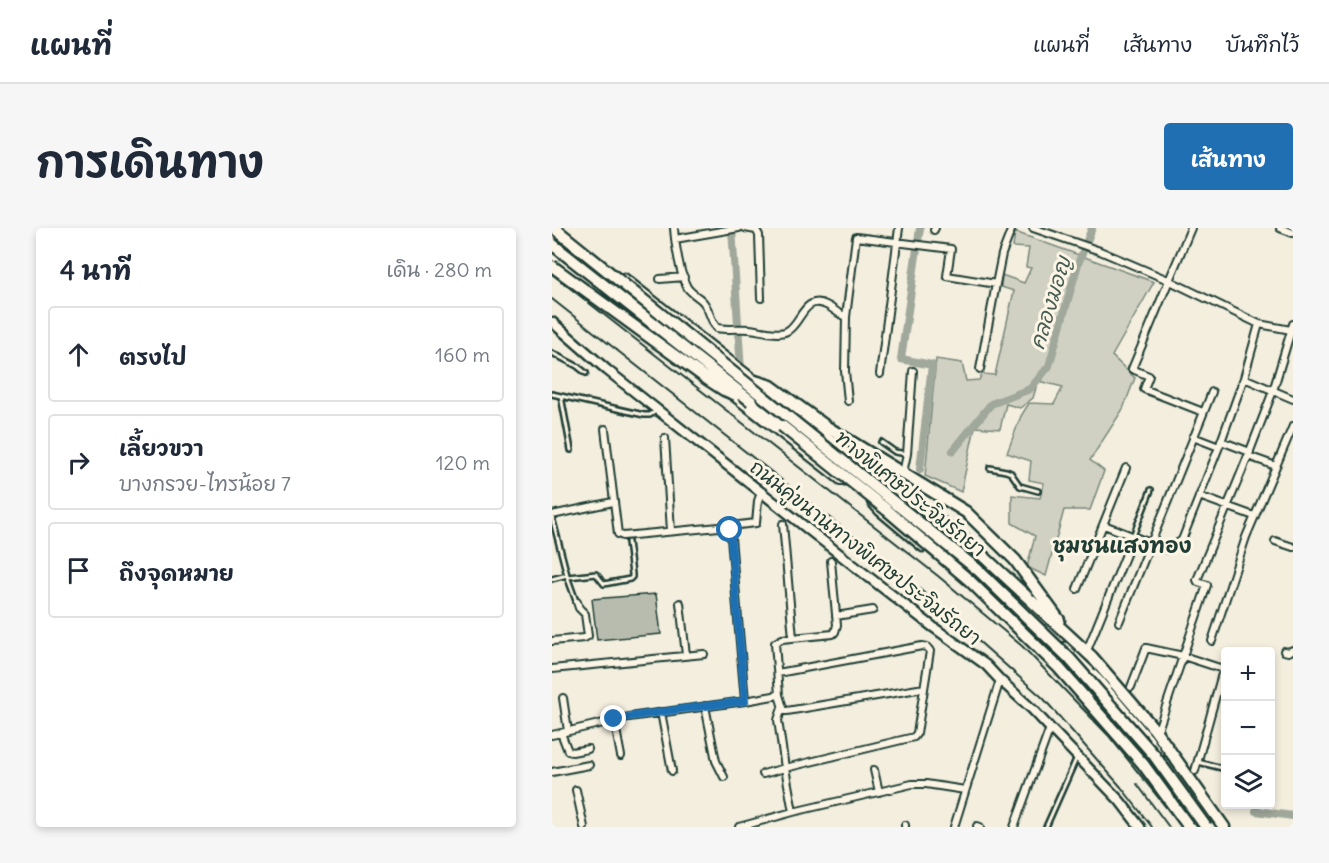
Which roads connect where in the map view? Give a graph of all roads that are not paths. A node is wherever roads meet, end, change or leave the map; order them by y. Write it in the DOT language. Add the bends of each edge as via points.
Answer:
graph roads {
  1 [pos="554,228"];
  2 [pos="560,228"];
  3 [pos="674,228"];
  4 [pos="739,228"];
  5 [pos="745,228"];
  6 [pos="899,228"];
  7 [pos="1012,228"];
  8 [pos="1034,228"];
  9 [pos="1191,228"];
  10 [pos="1280,228"];
  11 [pos="727,229"];
  12 [pos="1293,232"];
  13 [pos="675,238"];
  14 [pos="899,242"];
  15 [pos="552,244"];
  16 [pos="552,254"];
  17 [pos="552,266"];
  18 [pos="684,277"];
  19 [pos="660,279"];
  20 [pos="1168,280"];
  21 [pos="996,284"];
  22 [pos="761,298"];
  23 [pos="662,307"];
  24 [pos="846,317"];
  25 [pos="552,322"];
  26 [pos="1259,324"];
  27 [pos="648,327"];
  28 [pos="1292,327"];
  29 [pos="1290,342"];
  30 [pos="552,353"];
  31 [pos="980,369"];
  32 [pos="913,370"];
  33 [pos="586,373"];
  34 [pos="880,374"];
  35 [pos="751,377"];
  36 [pos="1244,378"];
  37 [pos="1274,391"];
  38 [pos="1212,392"];
  39 [pos="552,394"];
  40 [pos="561,396"];
  41 [pos="1293,399"];
  42 [pos="751,401"];
  43 [pos="848,401"];
  44 [pos="658,410"];
  45 [pos="1203,412"];
  46 [pos="1293,426"];
  47 [pos="605,429"];
  48 [pos="1291,434"];
  49 [pos="1193,437"];
  50 [pos="665,438"];
  51 [pos="881,442"];
  52 [pos="1220,444"];
  53 [pos="572,450"];
  54 [pos="907,454"];
  55 [pos="1249,454"];
  56 [pos="855,459"];
  57 [pos="1276,466"];
  58 [pos="990,468"];
  59 [pos="1126,468"];
  60 [pos="855,472"];
  61 [pos="903,473"];
  62 [pos="1151,490"];
  63 [pos="1038,491"];
  64 [pos="761,492"];
  65 [pos="1199,496"];
  66 [pos="613,502"];
  67 [pos="1228,506"];
  68 [pos="552,516"];
  69 [pos="1254,516"];
  70 [pos="783,524"];
  71 [pos="1104,525"];
  72 [pos="730,526"];
  73 [pos="671,531"];
  74 [pos="1133,537"];
  75 [pos="1275,541"];
  76 [pos="628,542"];
  77 [pos="1151,544"];
  78 [pos="1293,547"];
  79 [pos="831,561"];
  80 [pos="568,576"];
  81 [pos="552,579"];
  82 [pos="1077,589"];
  83 [pos="577,602"];
  84 [pos="680,603"];
  85 [pos="873,610"];
  86 [pos="836,616"];
  87 [pos="1119,622"];
  88 [pos="1067,634"];
  89 [pos="793,638"];
  90 [pos="552,641"];
  91 [pos="1212,641"];
  92 [pos="1088,648"];
  93 [pos="1293,650"];
  94 [pos="1284,651"];
  95 [pos="704,654"];
  96 [pos="686,655"];
  97 [pos="1183,656"];
  98 [pos="552,669"];
  99 [pos="1221,669"];
  100 [pos="778,673"];
  101 [pos="1000,680"];
  102 [pos="1221,680"];
  103 [pos="1131,687"];
  104 [pos="924,688"];
  105 [pos="779,695"];
  106 [pos="563,698"];
  107 [pos="745,701"];
  108 [pos="705,706"];
  109 [pos="782,708"];
  110 [pos="661,712"];
  111 [pos="614,719"];
  112 [pos="1159,727"];
  113 [pos="1050,728"];
  114 [pos="565,732"];
  115 [pos="552,735"];
  116 [pos="588,749"];
  117 [pos="621,756"];
  118 [pos="1077,756"];
  119 [pos="1197,762"];
  120 [pos="589,765"];
  121 [pos="785,768"];
  122 [pos="1221,769"];
  123 [pos="874,770"];
  124 [pos="672,771"];
  125 [pos="1195,771"];
  126 [pos="552,772"];
  127 [pos="763,774"];
  128 [pos="724,777"];
  129 [pos="576,790"];
  130 [pos="965,790"];
  131 [pos="879,792"];
  132 [pos="793,812"];
  133 [pos="762,824"];
  134 [pos="584,827"];
  135 [pos="739,827"];
  136 [pos="954,827"];
  137 [pos="1014,827"];
  138 [pos="1046,827"];
  139 [pos="1140,827"];
  140 [pos="1188,827"];
  141 [pos="1207,827"];
  142 [pos="1224,827"];
  1 -- 141 [label="highway, ทางพิเศษประจิมรัถยา, bridge" via="978,570 1069,658 1154,755"];
  2 -- 23 [label="main road"];
  3 -- 13 [label="street"];
  4 -- 11 [label="street"];
  5 -- 22 [label="street" via="756,230 759,235"];
  6 -- 14 [label="street"];
  7 -- 21 [label="street"];
  8 -- 20 [label="street"];
  9 -- 20 [label="street"];
  10 -- 12 [label="street"];
  11 -- 13 [label="street"];
  13 -- 18 [label="street"];
  14 -- 21 [label="street" via="951,249 947,276"];
  14 -- 24 [label="street" via="856,237"];
  14 -- 34 [label="street"];
  15 -- 42 [label="highway, ทางพิเศษประจิมรัถยา, bridge"];
  16 -- 27 [label="main road, ถนนคู่ขนานทางพิเศษประจิมรัถยา"];
  17 -- 42 [label="highway, bridge" via="707,380"];
  18 -- 19 [label="street"];
  18 -- 24 [label="street" via="688,289 704,302 717,328 781,333 813,304 825,304"];
  20 -- 26 [label="street"];
  20 -- 45 [label="street" via="1132,369 1149,376 1144,389"];
  21 -- 31 [label="street"];
  23 -- 27 [label="main road"];
  23 -- 35 [label="main road"];
  24 -- 43 [label="street"];
  25 -- 44 [label="main road, ถนนคู่ขนานทางพิเศษประจิมรัถยา"];
  26 -- 28 [label="street"];
  26 -- 36 [label="street"];
  27 -- 60 [label="main road, ถนนคู่ขนานทางพิเศษประจิมรัถยา" via="841,480 849,480"];
  28 -- 29 [label="street"];
  29 -- 37 [label="street"];
  30 -- 33 [label="lane"];
  32 -- 54 [label="street"];
  35 -- 56 [label="main road"];
  35 -- 61 [label="highway" via="771,386 827,427"];
  36 -- 37 [label="street"];
  36 -- 52 [label="street"];
  37 -- 41 [label="street"];
  37 -- 55 [label="street"];
  38 -- 45 [label="street"];
  39 -- 40 [label="lane"];
  40 -- 44 [label="lane" via="644,416"];
  40 -- 53 [label="lane"];
  42 -- 140 [label="highway, ทางพิเศษประจิมรัถยา, bridge" via="969,580 1059,668 1143,764"];
  44 -- 64 [label="main road, ถนนคู่ขนานทางพิเศษประจิมรัถยา"];
  45 -- 49 [label="street"];
  46 -- 48 [label="street"];
  47 -- 66 [label="street"];
  48 -- 57 [label="street"];
  49 -- 52 [label="street"];
  49 -- 77 [label="street"];
  50 -- 73 [label="street"];
  51 -- 54 [label="lane" via="895,452"];
  52 -- 55 [label="street"];
  52 -- 65 [label="street"];
  54 -- 61 [label="street"];
  55 -- 57 [label="street"];
  55 -- 67 [label="street"];
  56 -- 60 [label="main road, ถนนคู่ขนานทางพิเศษประจิมรัถยา"];
  56 -- 88 [label="highway" via="969,543"];
  57 -- 69 [label="street"];
  58 -- 63 [label="lane" via="1011,473 1020,486"];
  59 -- 71 [label="street"];
  60 -- 141 [label="main road, ถนนคู่ขนานทางพิเศษประจิมรัถยา" via="857,484 880,511 964,582 999,589 1098,679 1148,738"];
  61 -- 88 [label="highway" via="966,512 1015,560"];
  62 -- 74 [label="lane"];
  64 -- 72 [label="street" via="756,523"];
  64 -- 101 [label="main road, ถนนคู่ขนานทางพิเศษประจิมรัถยา" via="986,665"];
  65 -- 67 [label="street"];
  65 -- 77 [label="street" via="1182,540 1168,550"];
  66 -- 68 [label="street"];
  66 -- 73 [label="street" via="620,536"];
  67 -- 69 [label="street"];
  67 -- 97 [label="street" via="1197,580 1207,585"];
  68 -- 80 [label="lane"];
  69 -- 91 [label="street"];
  70 -- 89 [label="street"];
  71 -- 74 [label="street"];
  71 -- 82 [label="street"];
  72 -- 73 [label="street"];
  72 -- 107 [label="street"];
  74 -- 77 [label="street"];
  74 -- 92 [label="street"];
  75 -- 78 [label="street"];
  76 -- 80 [label="lane" via="630,579 607,584 596,574"];
  77 -- 87 [label="street"];
  79 -- 86 [label="street"];
  80 -- 81 [label="lane"];
  80 -- 83 [label="lane"];
  83 -- 90 [label="street" via="585,614 588,636"];
  84 -- 96 [label="street"];
  85 -- 86 [label="street"];
  86 -- 89 [label="street" via="837,629 833,634"];
  88 -- 142 [label="highway" via="1155,730"];
  89 -- 100 [label="street" via="776,643"];
  93 -- 94 [label="street"];
  95 -- 96 [label="street"];
  96 -- 98 [label="street"];
  97 -- 99 [label="street"];
  97 -- 103 [label="street" via="1146,648"];
  97 -- 112 [label="street"];
  100 -- 104 [label="street" via="922,646 930,651"];
  100 -- 105 [label="street"];
  101 -- 113 [label="main road, ถนนคู่ขนานทางพิเศษประจิมรัถยา"];
  101 -- 130 [label="street"];
  102 -- 119 [label="street"];
  104 -- 109 [label="street" via="787,711"];
  104 -- 121 [label="street" via="914,737"];
  105 -- 107 [label="street"];
  105 -- 109 [label="street"];
  106 -- 114 [label="street"];
  107 -- 108 [label="street"];
  108 -- 110 [label="street"];
  108 -- 128 [label="street" via="716,761"];
  109 -- 121 [label="street" via="778,720"];
  110 -- 111 [label="street"];
  110 -- 124 [label="street"];
  111 -- 114 [label="street"];
  111 -- 117 [label="street"];
  113 -- 118 [label="main road, ถนนคู่ขนานทางพิเศษประจิมรัถยา"];
  113 -- 137 [label="street"];
  114 -- 115 [label="street"];
  114 -- 116 [label="street" via="568,751"];
  118 -- 138 [label="lane"];
  118 -- 139 [label="main road, ถนนคู่ขนานทางพิเศษประจิมรัถยา"];
  119 -- 122 [label="lane"];
  119 -- 125 [label="street"];
  120 -- 126 [label="street"];
  121 -- 127 [label="street"];
  121 -- 132 [label="street"];
  123 -- 131 [label="street"];
  129 -- 134 [label="street"];
  130 -- 131 [label="street" via="919,784"];
  130 -- 136 [label="street"];
  131 -- 132 [label="street"];
  132 -- 133 [label="street"];
  133 -- 135 [label="street"];
}
